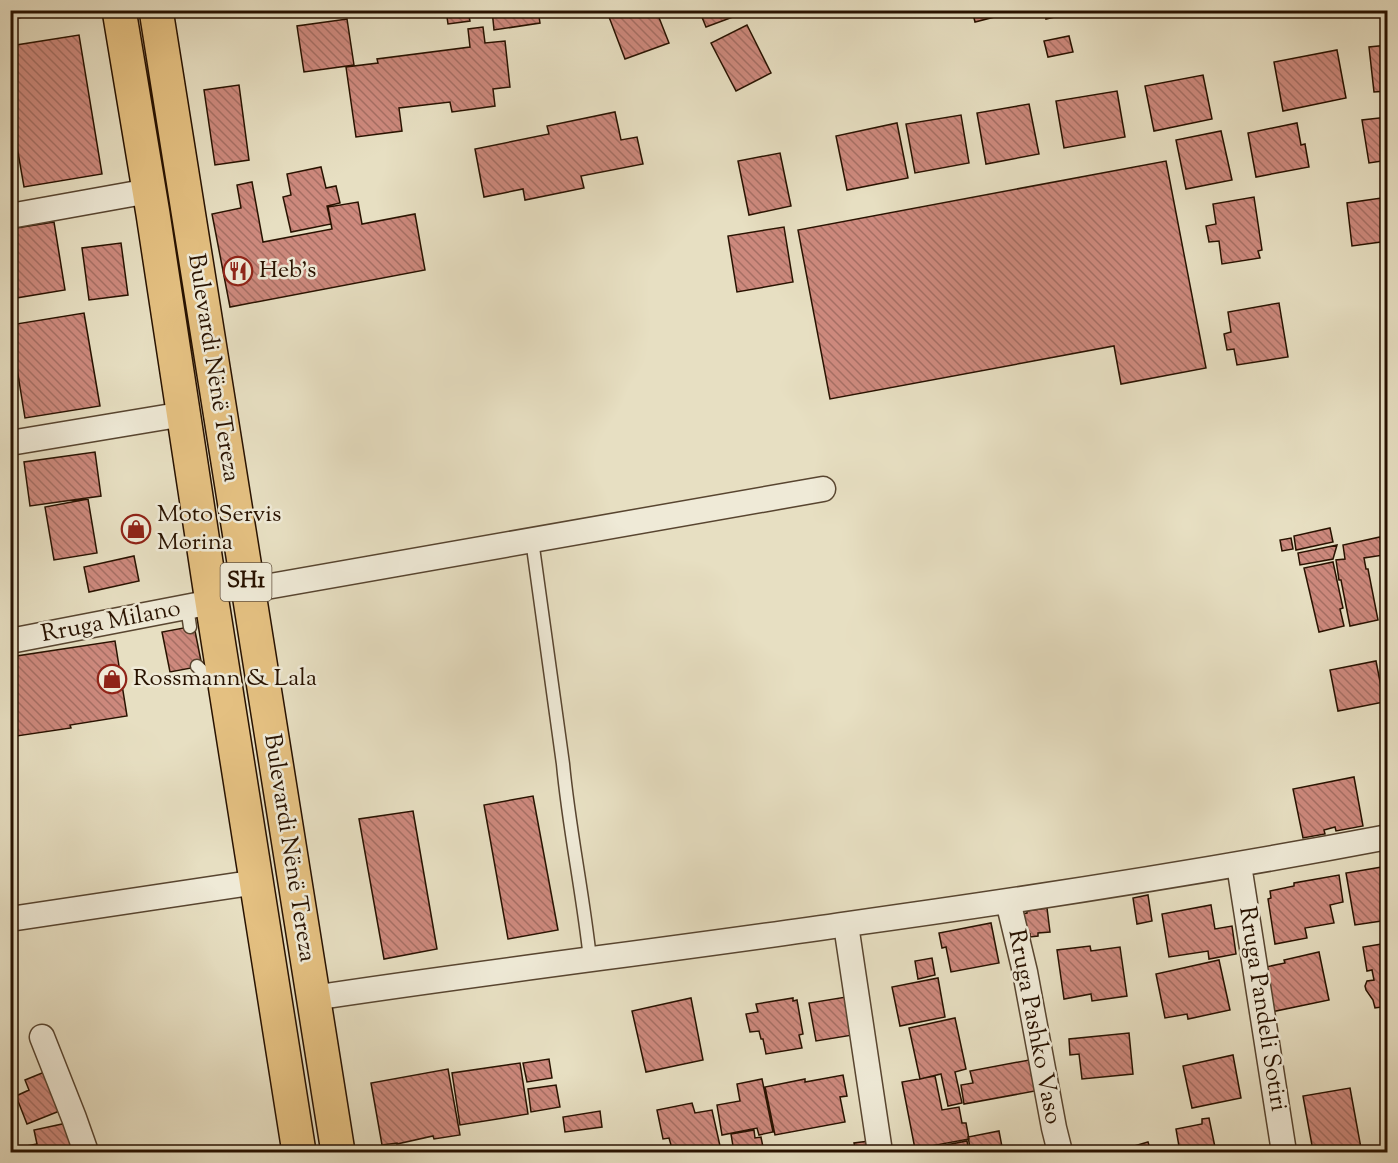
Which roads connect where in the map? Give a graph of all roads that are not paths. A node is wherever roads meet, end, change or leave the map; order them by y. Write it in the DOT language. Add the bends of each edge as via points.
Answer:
graph roads {
  1 [pos="119,10"];
  2 [pos="156,10"];
  3 [pos="149,191"];
  4 [pos="10,216"];
  5 [pos="184,414"];
  6 [pos="10,443"];
  7 [pos="823,489"];
  8 [pos="532,540"];
  9 [pos="248,590"];
  10 [pos="196,612"];
  11 [pos="10,641"];
  12 [pos="197,666"];
  13 [pos="227,694"];
  14 [pos="1388,837"];
  15 [pos="1239,865"];
  16 [pos="257,882"];
  17 [pos="1008,901"];
  18 [pos="10,919"];
  19 [pos="846,925"];
  20 [pos="590,959"];
  21 [pos="313,998"];
  22 [pos="42,1037"];
  23 [pos="86,1152"];
  24 [pos="299,1152"];
  25 [pos="338,1152"];
  26 [pos="880,1152"];
  27 [pos="1060,1152"];
  28 [pos="1284,1152"];
  1 -- 3 [label="main road, Bulevardi Nënë Tereza / SH1"];
  2 -- 9 [label="main road, Bulevardi Nënë Tereza / SH1"];
  3 -- 4 [label="street"];
  3 -- 5 [label="main road, Bulevardi Nënë Tereza / SH1"];
  5 -- 6 [label="street"];
  5 -- 10 [label="main road, Bulevardi Nënë Tereza / SH1"];
  7 -- 8 [label="street"];
  8 -- 9 [label="street"];
  8 -- 20 [label="lane"];
  9 -- 21 [label="main road, Bulevardi Nënë Tereza / SH1"];
  10 -- 11 [label="street, Rruga Milano"];
  10 -- 13 [label="main road, Bulevardi Nënë Tereza / SH1"];
  12 -- 13 [label="lane"];
  13 -- 16 [label="main road, Bulevardi Nënë Tereza / SH1"];
  14 -- 15 [label="street"];
  15 -- 17 [label="street"];
  15 -- 28 [label="street, Rruga Pandeli Sotiri"];
  16 -- 18 [label="street"];
  16 -- 24 [label="main road, Bulevardi Nënë Tereza / SH1"];
  17 -- 19 [label="street"];
  17 -- 27 [label="street, Rruga Pashko Vaso"];
  19 -- 20 [label="street"];
  19 -- 26 [label="street"];
  20 -- 21 [label="street"];
  21 -- 25 [label="main road, Bulevardi Nënë Tereza / SH1"];
  22 -- 23 [label="street"];
}
